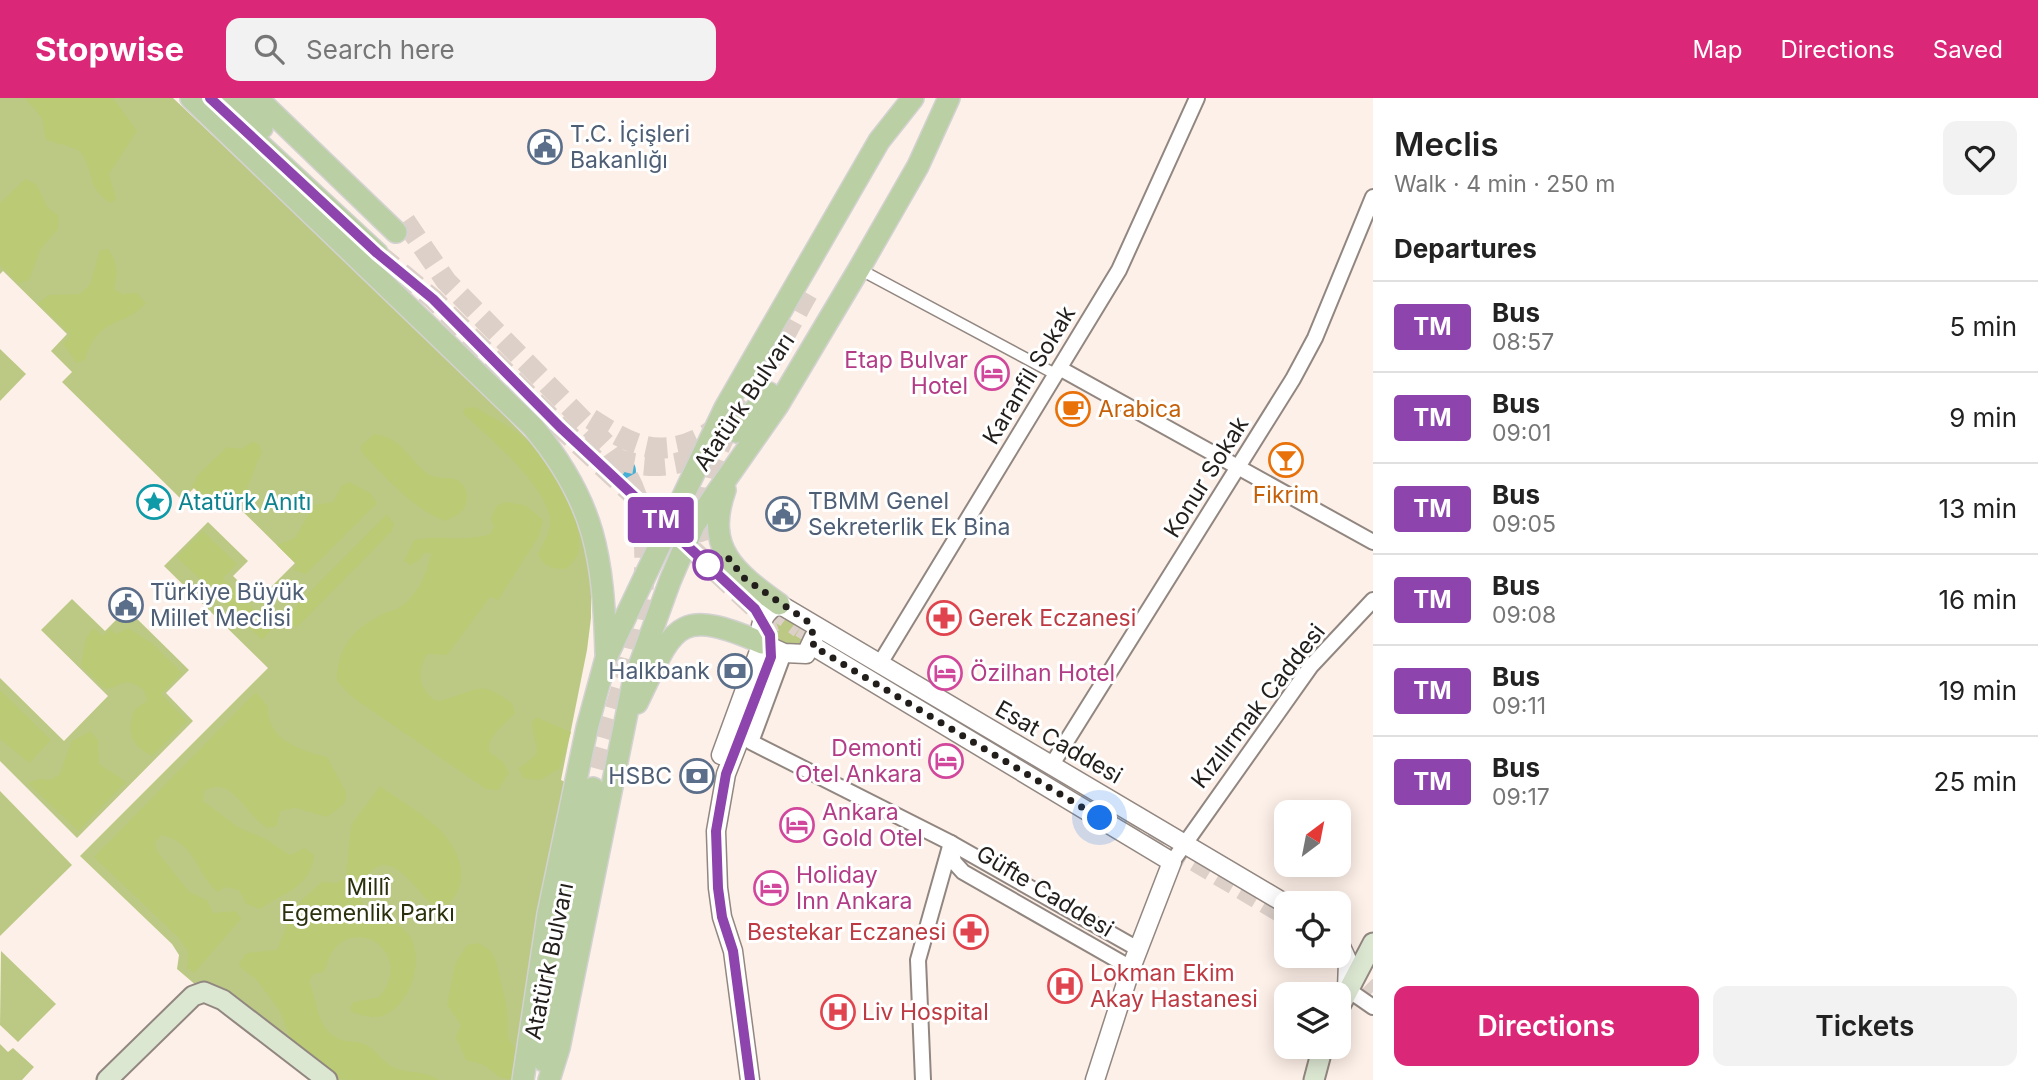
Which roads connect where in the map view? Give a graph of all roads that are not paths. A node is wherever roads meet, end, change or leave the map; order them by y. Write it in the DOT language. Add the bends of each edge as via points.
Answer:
graph roads {
  1 [pos="191,98"];
  2 [pos="210,98"];
  3 [pos="231,98"];
  4 [pos="257,98"];
  5 [pos="278,98"];
  6 [pos="914,98"];
  7 [pos="1198,98"];
  8 [pos="945,106"];
  9 [pos="1373,197"];
  10 [pos="390,238"];
  11 [pos="859,269"];
  12 [pos="809,290"];
  13 [pos="1059,372"];
  14 [pos="736,432"];
  15 [pos="734,465"];
  16 [pos="1239,470"];
  17 [pos="1373,542"];
  18 [pos="1373,600"];
  19 [pos="779,604"];
  20 [pos="807,621"];
  21 [pos="761,643"];
  22 [pos="813,646"];
  23 [pos="784,653"];
  24 [pos="606,658"];
  25 [pos="879,664"];
  26 [pos="767,669"];
  27 [pos="623,733"];
  28 [pos="580,763"];
  29 [pos="1051,766"];
  30 [pos="616,769"];
  31 [pos="593,788"];
  32 [pos="951,843"];
  33 [pos="1182,843"];
  34 [pos="1172,862"];
  35 [pos="718,888"];
  36 [pos="1042,895"];
  37 [pos="1274,897"];
  38 [pos="1033,913"];
  39 [pos="1373,943"];
  40 [pos="1138,949"];
  41 [pos="1131,968"];
  42 [pos="1351,982"];
  43 [pos="1351,992"];
  44 [pos="1373,1007"];
  45 [pos="1320,1059"];
  46 [pos="107,1080"];
  47 [pos="327,1080"];
  48 [pos="523,1080"];
  49 [pos="548,1080"];
  50 [pos="750,1080"];
  51 [pos="923,1080"];
  52 [pos="1095,1080"];
  53 [pos="1314,1080"];
  1 -- 24 [label="main road" via="554,452 574,482 592,525 604,594"];
  2 -- 10 [label="main road"];
  3 -- 10 [label="main road"];
  4 -- 10 [label="main road"];
  5 -- 10 [label="main road"];
  6 -- 12 [label="main road"];
  6 -- 24 [label="main road, Atatürk Bulvarı" via="878,141 738,384"];
  7 -- 13 [label="street, Karanfil Sokak" via="1129,251"];
  8 -- 11 [label="main road, Atatürk Bulvarı" via="918,166"];
  8 -- 14 [label="main road" via="906,161 778,380"];
  9 -- 16 [label="street, Konur Sokak" via="1315,338"];
  11 -- 13 [label="street"];
  11 -- 15 [label="main road, Atatürk Bulvarı" via="778,405"];
  13 -- 16 [label="street"];
  13 -- 25 [label="street, Karanfil Sokak"];
  15 -- 19 [label="main road" via="717,522 722,550 744,578"];
  15 -- 27 [label="main road, Atatürk Bulvarı" via="694,525 640,658"];
  16 -- 17 [label="street"];
  16 -- 29 [label="street, Konur Sokak"];
  18 -- 33 [label="street, Kızılırmak Caddesi" via="1311,666"];
  19 -- 20 [label="street, Esat Caddesi"];
  19 -- 21 [label="street" via="762,621"];
  20 -- 22 [label="street" via="815,638"];
  20 -- 25 [label="street, Esat Caddesi"];
  21 -- 23 [label="street"];
  21 -- 27 [label="main road" via="706,623 682,629 669,640"];
  21 -- 35 [label="street" via="715,770 706,832 710,873"];
  22 -- 23 [label="street" via="806,654"];
  22 -- 34 [label="street, Esat Caddesi"];
  23 -- 32 [label="street, Güfte Caddesi" via="751,742"];
  24 -- 28 [label="main road, Atatürk Bulvarı"];
  25 -- 29 [label="street, Esat Caddesi"];
  26 -- 35 [label="street" via="726,774 716,831"];
  27 -- 30 [label="main road, Atatürk Bulvarı"];
  28 -- 30 [label="main road" via="598,757"];
  28 -- 48 [label="main road, Atatürk Bulvarı" via="548,914"];
  29 -- 33 [label="street, Esat Caddesi"];
  30 -- 49 [label="main road, Atatürk Bulvarı"];
  31 -- 49 [label="main road" via="545,1041"];
  32 -- 36 [label="street, Güfte Caddesi"];
  32 -- 38 [label="street, Güfte Caddesi" via="954,862 963,872"];
  32 -- 51 [label="street" via="918,960"];
  33 -- 34 [label="street, Kızılırmak Caddesi"];
  33 -- 37 [label="street, Esat Caddesi"];
  34 -- 40 [label="street"];
  35 -- 50 [label="street" via="735,963"];
  36 -- 38 [label="street"];
  36 -- 40 [label="street, Güfte Caddesi"];
  38 -- 41 [label="street, Güfte Caddesi"];
  39 -- 42 [label="main road"];
  40 -- 41 [label="street"];
  41 -- 52 [label="street"];
  43 -- 44 [label="street"];
  45 -- 53 [label="main road"];
  46 -- 47 [label="main road" via="193,996 204,992 223,1000"];
}
